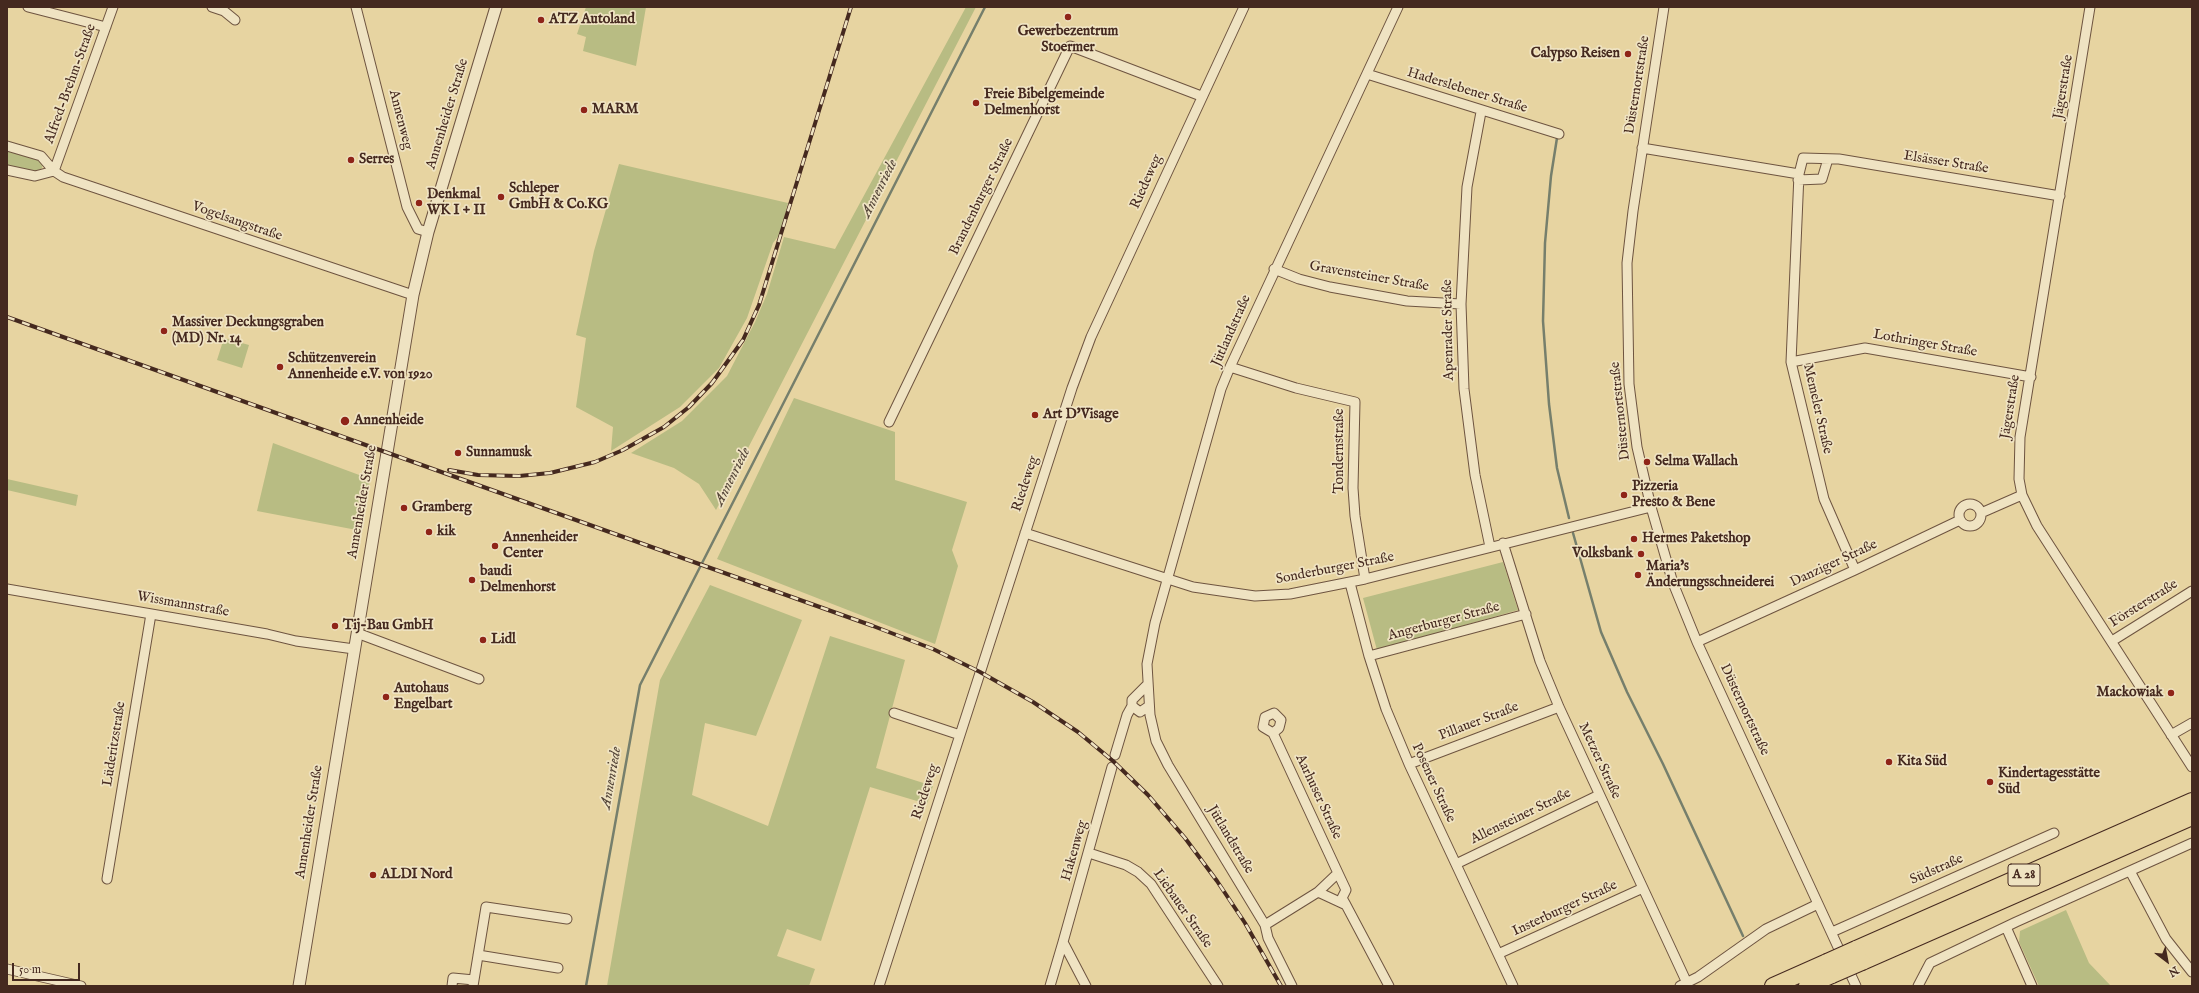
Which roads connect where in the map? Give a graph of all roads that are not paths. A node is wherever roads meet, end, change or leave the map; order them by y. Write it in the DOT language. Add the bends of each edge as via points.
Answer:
graph roads {
  1 [pos="28,7"];
  2 [pos="113,7"];
  3 [pos="212,7"];
  4 [pos="356,7"];
  5 [pos="496,7"];
  6 [pos="1244,7"];
  7 [pos="1398,7"];
  8 [pos="1664,7"];
  9 [pos="2090,7"];
  10 [pos="235,20"];
  11 [pos="106,27"];
  12 [pos="1367,74"];
  13 [pos="1201,96"];
  14 [pos="1481,112"];
  15 [pos="1559,134"];
  16 [pos="7,146"];
  17 [pos="1642,148"];
  18 [pos="1828,159"];
  19 [pos="7,170"];
  20 [pos="54,171"];
  21 [pos="1798,177"];
  22 [pos="2060,196"];
  23 [pos="428,232"];
  24 [pos="1274,269"];
  25 [pos="413,295"];
  26 [pos="1461,304"];
  27 [pos="1791,362"];
  28 [pos="1230,367"];
  29 [pos="2031,377"];
  30 [pos="889,422"];
  31 [pos="2022,495"];
  32 [pos="1651,507"];
  33 [pos="1981,513"];
  34 [pos="1960,520"];
  35 [pos="1025,533"];
  36 [pos="1503,544"];
  37 [pos="1490,547"];
  38 [pos="1855,570"];
  39 [pos="1168,579"];
  40 [pos="1365,579"];
  41 [pos="1350,583"];
  42 [pos="7,589"];
  43 [pos="2192,591"];
  44 [pos="151,614"];
  45 [pos="1526,614"];
  46 [pos="357,633"];
  47 [pos="2112,641"];
  48 [pos="1697,642"];
  49 [pos="354,649"];
  50 [pos="1369,656"];
  51 [pos="479,679"];
  52 [pos="1147,685"];
  53 [pos="1132,706"];
  54 [pos="1150,706"];
  55 [pos="1559,707"];
  56 [pos="894,713"];
  57 [pos="2192,723"];
  58 [pos="1273,733"];
  59 [pos="2171,734"];
  60 [pos="960,735"];
  61 [pos="1115,754"];
  62 [pos="1409,764"];
  63 [pos="1112,767"];
  64 [pos="2192,767"];
  65 [pos="1599,795"];
  66 [pos="2192,801"];
  67 [pos="2192,817"];
  68 [pos="2054,833"];
  69 [pos="2192,843"];
  70 [pos="1089,853"];
  71 [pos="1456,864"];
  72 [pos="2130,871"];
  73 [pos="1338,873"];
  74 [pos="107,879"];
  75 [pos="1643,888"];
  76 [pos="1318,892"];
  77 [pos="1818,904"];
  78 [pos="1346,905"];
  79 [pos="567,919"];
  80 [pos="1265,925"];
  81 [pos="2006,927"];
  82 [pos="1832,932"];
  83 [pos="1063,942"];
  84 [pos="1498,954"];
  85 [pos="478,955"];
  86 [pos="1859,955"];
  87 [pos="558,968"];
  88 [pos="1830,968"];
  89 [pos="7,969"];
  90 [pos="2192,972"];
  91 [pos="474,983"];
  92 [pos="1683,984"];
  93 [pos="81,986"];
  94 [pos="299,986"];
  95 [pos="452,986"];
  96 [pos="878,986"];
  97 [pos="1050,986"];
  98 [pos="1086,986"];
  99 [pos="1218,986"];
  100 [pos="1292,986"];
  101 [pos="1389,986"];
  102 [pos="1513,986"];
  103 [pos="1772,986"];
  104 [pos="1807,986"];
  105 [pos="1856,986"];
  106 [pos="1918,986"];
  107 [pos="2032,986"];
  1 -- 11 [label="street"];
  2 -- 11 [label="street, Alfred-Brehm-Straße"];
  3 -- 10 [label="street" via="224,11"];
  4 -- 23 [label="street, Annenweg" via="408,207 418,229"];
  5 -- 23 [label="street, Annenheider Straße"];
  6 -- 13 [label="street, Riedeweg"];
  7 -- 12 [label="street, Jütlandstraße"];
  8 -- 17 [label="street, Düsternortstraße"];
  9 -- 22 [label="street, Jägerstraße"];
  11 -- 20 [label="street, Alfred-Brehm-Straße"];
  12 -- 14 [label="street, Haderslebener Straße"];
  12 -- 24 [label="street, Jütlandstraße"];
  13 -- 30 [label="street, Brandenburger Straße" via="1070,46"];
  13 -- 35 [label="street, Riedeweg" via="1092,337 1072,388"];
  14 -- 15 [label="street, Haderslebener Straße"];
  14 -- 26 [label="street, Apenrader Straße" via="1467,187"];
  16 -- 20 [label="street, Vogelsangstraße" via="41,156"];
  17 -- 21 [label="street"];
  17 -- 32 [label="street, Düsternortstraße" via="1627,263 1629,384 1637,447"];
  18 -- 21 [label="street, Elsässer Straße" via="1803,158"];
  18 -- 21 [label="street" via="1822,179"];
  18 -- 22 [label="street, Elsässer Straße"];
  19 -- 20 [label="street" via="35,176"];
  20 -- 25 [label="street, Vogelsangstraße" via="70,180"];
  21 -- 27 [label="street, Memeler Straße"];
  22 -- 29 [label="street, Jägerstraße"];
  23 -- 25 [label="street, Annenheider Straße"];
  24 -- 26 [label="street, Gravensteiner Straße" via="1330,287 1407,301"];
  24 -- 28 [label="street, Jütlandstraße"];
  25 -- 46 [label="street, Annenheider Straße"];
  26 -- 37 [label="street, Apenrader Straße" via="1464,389 1475,475"];
  27 -- 29 [label="street, Lothringer Straße" via="1865,348"];
  27 -- 38 [label="street, Memeler Straße" via="1824,500"];
  28 -- 39 [label="street, Jütlandstraße"];
  28 -- 40 [label="street, Tondernstraße" via="1296,388 1355,402 1353,488"];
  29 -- 31 [label="street, Jägerstraße" via="2018,456"];
  31 -- 33 [label="street"];
  31 -- 47 [label="street, Jägerstraße" via="2037,526"];
  32 -- 36 [label="street, Sonderburger Straße"];
  32 -- 48 [label="street, Düsternortstraße" via="1673,583"];
  33 -- 34 [label="street" via="1978,523 1972,526 1965,525"];
  33 -- 34 [label="street" via="1973,504 1966,505 1961,509"];
  34 -- 38 [label="street, Danziger Straße"];
  35 -- 39 [label="street, Sonderburger Straße"];
  35 -- 60 [label="street, Riedeweg"];
  36 -- 37 [label="street, Sonderburger Straße"];
  36 -- 45 [label="street, Metzer Straße"];
  37 -- 40 [label="street, Sonderburger Straße"];
  38 -- 48 [label="street, Danziger Straße"];
  39 -- 41 [label="street, Sonderburger Straße" via="1193,587 1255,596 1290,594"];
  39 -- 52 [label="street, Jütlandstraße" via="1150,644"];
  40 -- 41 [label="street, Sonderburger Straße"];
  41 -- 50 [label="street, Posener Straße"];
  42 -- 44 [label="street, Wissmannstraße"];
  43 -- 47 [label="street, Försterstraße"];
  44 -- 49 [label="street, Wissmannstraße"];
  44 -- 74 [label="street, Lüderitzstraße"];
  45 -- 50 [label="street, Angerburger Straße"];
  45 -- 55 [label="street, Metzer Straße" via="1540,661"];
  46 -- 49 [label="street, Annenheider Straße"];
  46 -- 51 [label="street"];
  47 -- 59 [label="street, Jägerstraße"];
  48 -- 77 [label="street, Düsternortstraße"];
  49 -- 94 [label="street, Annenheider Straße"];
  50 -- 62 [label="street, Posener Straße" via="1386,709"];
  52 -- 53 [label="street" via="1132,700"];
  52 -- 54 [label="street, Jütlandstraße"];
  53 -- 54 [label="street" via="1140,712"];
  53 -- 61 [label="street"];
  54 -- 80 [label="street, Jütlandstraße" via="1156,740 1168,765"];
  55 -- 62 [label="street, Pillauer Straße"];
  55 -- 65 [label="street, Metzer Straße"];
  56 -- 60 [label="street"];
  57 -- 59 [label="street"];
  58 -- 73 [label="street, Aarhuser Straße"];
  59 -- 64 [label="street, Jägerstraße"];
  60 -- 96 [label="street, Riedeweg"];
  62 -- 71 [label="street, Posener Straße"];
  63 -- 70 [label="street, Hakenweg"];
  65 -- 71 [label="street, Allensteiner Straße"];
  65 -- 75 [label="street, Metzer Straße"];
  66 -- 86 [label="highway, A 28"];
  67 -- 86 [label="highway, A 28"];
  68 -- 82 [label="street, Südstraße"];
  69 -- 72 [label="street"];
  70 -- 83 [label="street, Hakenweg"];
  70 -- 99 [label="street, Liebauer Straße" via="1126,865 1151,884"];
  71 -- 84 [label="street, Posener Straße"];
  72 -- 81 [label="street"];
  72 -- 90 [label="street" via="2166,939"];
  73 -- 76 [label="street"];
  73 -- 78 [label="street, Aarhuser Straße" via="1346,890 1342,898"];
  75 -- 84 [label="street, Insterburger Straße"];
  75 -- 92 [label="street, Metzer Straße"];
  76 -- 78 [label="street"];
  76 -- 80 [label="street"];
  77 -- 82 [label="street, Düsternortstraße"];
  77 -- 92 [label="street" via="1766,929"];
  78 -- 101 [label="street, Aarhuser Straße"];
  79 -- 85 [label="street" via="486,906"];
  80 -- 100 [label="street, Jütlandstraße" via="1268,938"];
  81 -- 106 [label="street" via="1930,964"];
  81 -- 107 [label="street"];
  82 -- 105 [label="street, Düsternortstraße"];
  83 -- 97 [label="street, Hakenweg"];
  83 -- 98 [label="street"];
  84 -- 102 [label="street, Posener Straße"];
  85 -- 87 [label="street"];
  85 -- 91 [label="street"];
  86 -- 88 [label="highway, A 28, bridge"];
  88 -- 103 [label="highway, A 28"];
  88 -- 104 [label="highway, A 28"];
  89 -- 93 [label="street"];
  91 -- 95 [label="street" via="453,978"];
}
